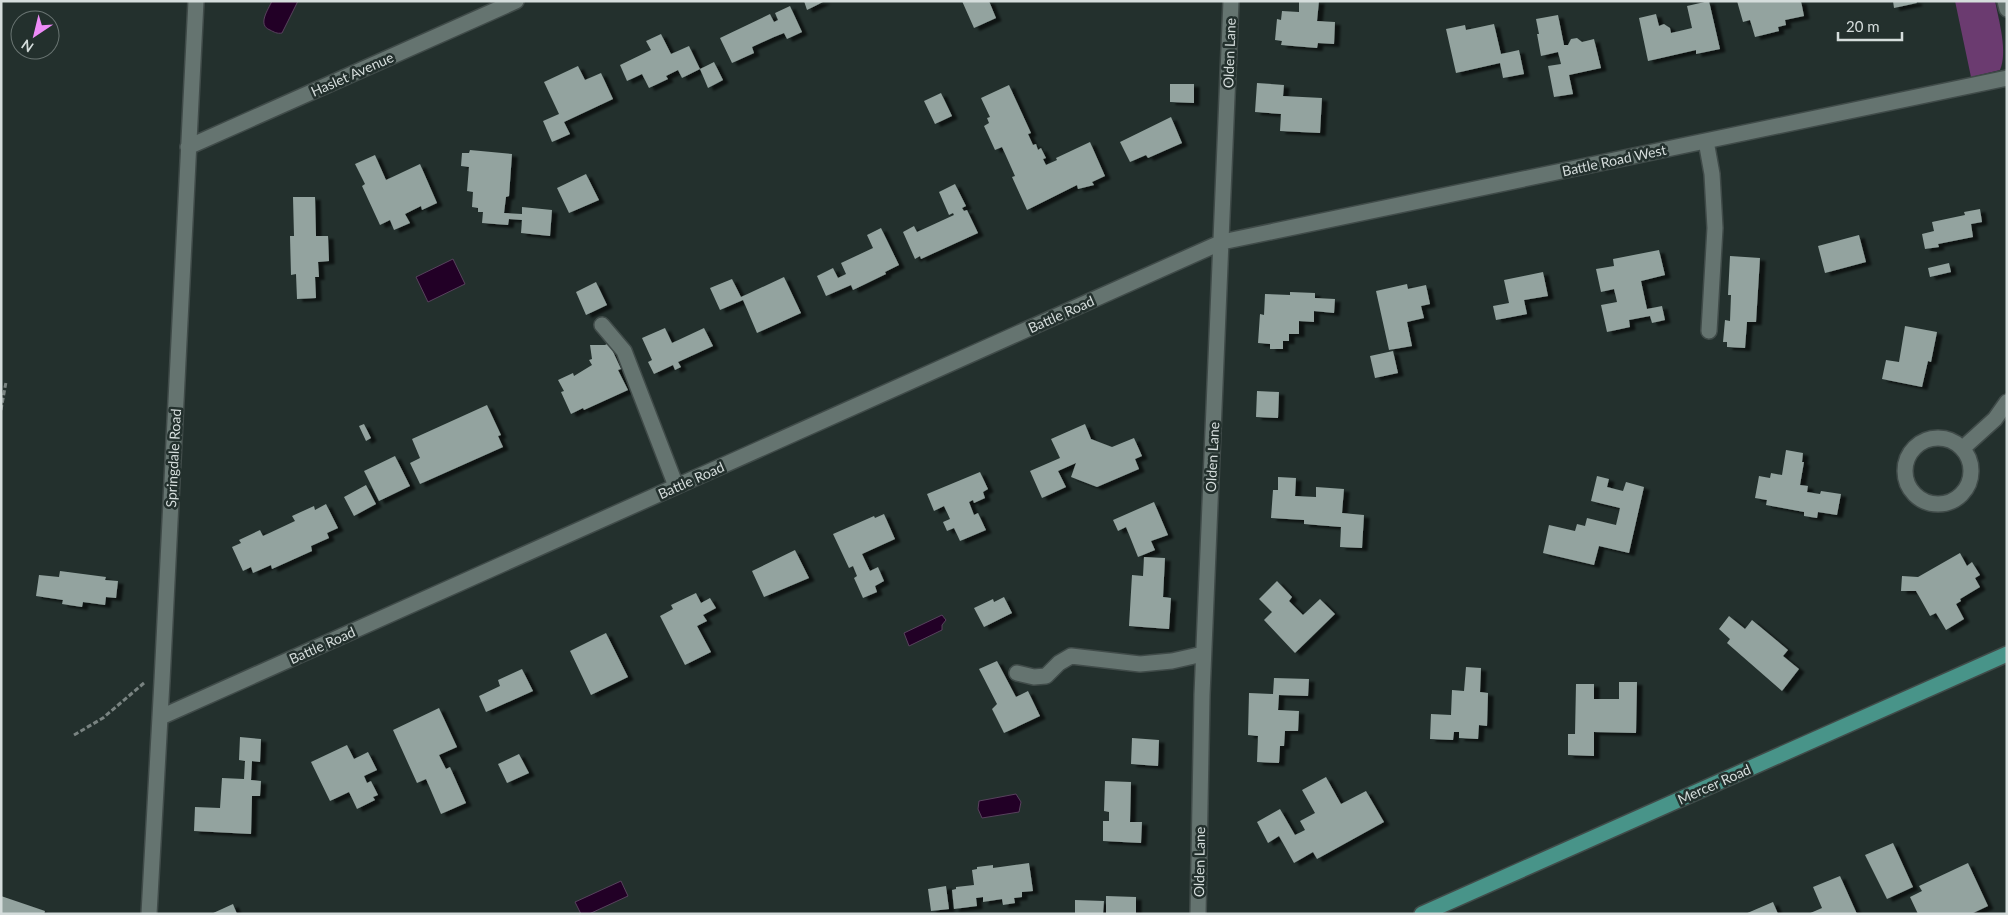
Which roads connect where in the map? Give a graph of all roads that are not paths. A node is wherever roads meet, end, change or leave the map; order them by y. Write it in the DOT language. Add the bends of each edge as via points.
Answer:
graph roads {
  1 [pos="196,1"];
  2 [pos="516,1"];
  3 [pos="1231,1"];
  4 [pos="2005,1"];
  5 [pos="2007,9"];
  6 [pos="2007,78"];
  7 [pos="1706,141"];
  8 [pos="188,147"];
  9 [pos="1222,242"];
  10 [pos="602,324"];
  11 [pos="1709,331"];
  12 [pos="2007,402"];
  13 [pos="1963,448"];
  14 [pos="676,486"];
  15 [pos="1203,654"];
  16 [pos="2007,654"];
  17 [pos="1017,673"];
  18 [pos="160,717"];
  19 [pos="149,914"];
  20 [pos="1198,914"];
  21 [pos="1422,914"];
  1 -- 8 [label="street, Springdale Road"];
  2 -- 8 [label="street, Haslet Avenue"];
  3 -- 9 [label="street, Olden Lane"];
  4 -- 5 [label="street"];
  6 -- 7 [label="street, Battle Road West"];
  7 -- 9 [label="street, Battle Road West"];
  7 -- 11 [label="street" via="1712,174 1715,228"];
  8 -- 18 [label="street, Springdale Road"];
  9 -- 14 [label="street, Battle Road"];
  9 -- 15 [label="street, Olden Lane"];
  10 -- 14 [label="street" via="624,351"];
  12 -- 13 [label="street" via="1995,419"];
  13 -- 13 [label="street" via="1954,441 1939,438 1923,441 1914,447 1904,466 1905,477 1916,496 1936,505 1948,503 1962,494 1972,469"];
  14 -- 18 [label="street, Battle Road"];
  15 -- 17 [label="street" via="1140,664 1071,656 1046,676"];
  15 -- 20 [label="street, Olden Lane"];
  16 -- 21 [label="main road, Mercer Road"];
  18 -- 19 [label="street, Springdale Road"];
}
